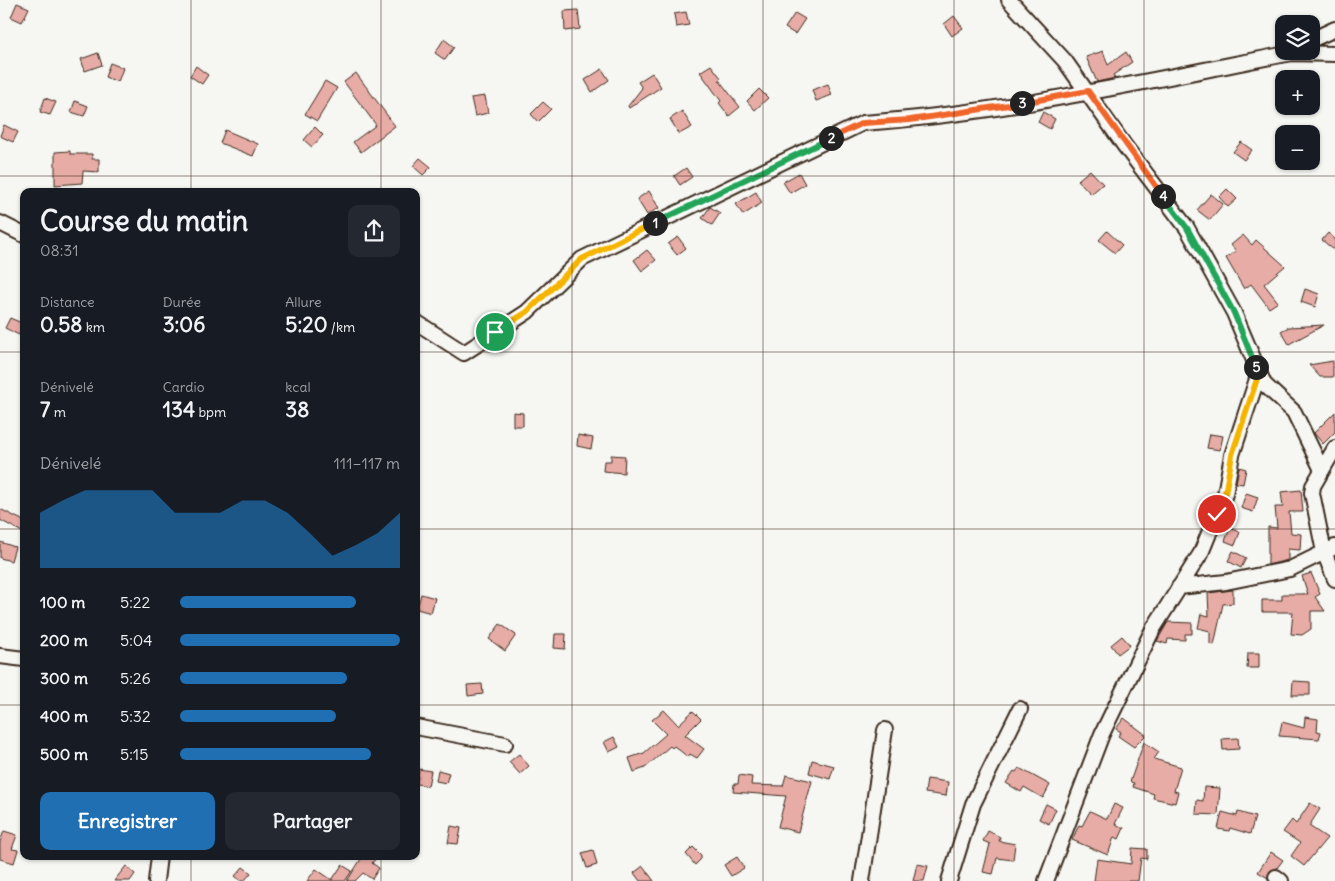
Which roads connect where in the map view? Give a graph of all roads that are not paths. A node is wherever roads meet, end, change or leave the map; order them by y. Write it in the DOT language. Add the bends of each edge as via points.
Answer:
graph roads {
  1 [pos="1009,0"];
  2 [pos="1335,29"];
  3 [pos="1320,36"];
  4 [pos="1320,53"];
  5 [pos="1335,54"];
  6 [pos="1275,55"];
  7 [pos="1088,91"];
  8 [pos="0,223"];
  9 [pos="20,233"];
  10 [pos="420,325"];
  11 [pos="1259,373"];
  12 [pos="1335,448"];
  13 [pos="1322,470"];
  14 [pos="1329,550"];
  15 [pos="1335,579"];
  16 [pos="1179,587"];
  17 [pos="0,656"];
  18 [pos="20,658"];
  19 [pos="1020,709"];
  20 [pos="420,728"];
  21 [pos="885,730"];
  22 [pos="505,744"];
  23 [pos="159,860"];
  24 [pos="156,881"];
  25 [pos="862,881"];
  26 [pos="949,881"];
  27 [pos="1046,881"];
  1 -- 7 [label="street"];
  2 -- 3 [label="street"];
  4 -- 5 [label="street"];
  6 -- 7 [label="street"];
  7 -- 10 [label="street" via="910,120 863,123 582,259 527,312 464,353"];
  7 -- 11 [label="street" via="1187,228 1234,313"];
  8 -- 9 [label="street"];
  11 -- 13 [label="street" via="1264,384 1294,412"];
  11 -- 16 [label="street" via="1232,455 1225,494 1201,553"];
  12 -- 13 [label="street"];
  13 -- 14 [label="street" via="1312,493"];
  14 -- 15 [label="street"];
  14 -- 16 [label="street" via="1290,569 1226,582"];
  16 -- 27 [label="street" via="1153,629 1102,734"];
  17 -- 18 [label="street"];
  19 -- 26 [label="street" via="973,804"];
  20 -- 22 [label="street"];
  21 -- 25 [label="street"];
  23 -- 24 [label="street"];
}
